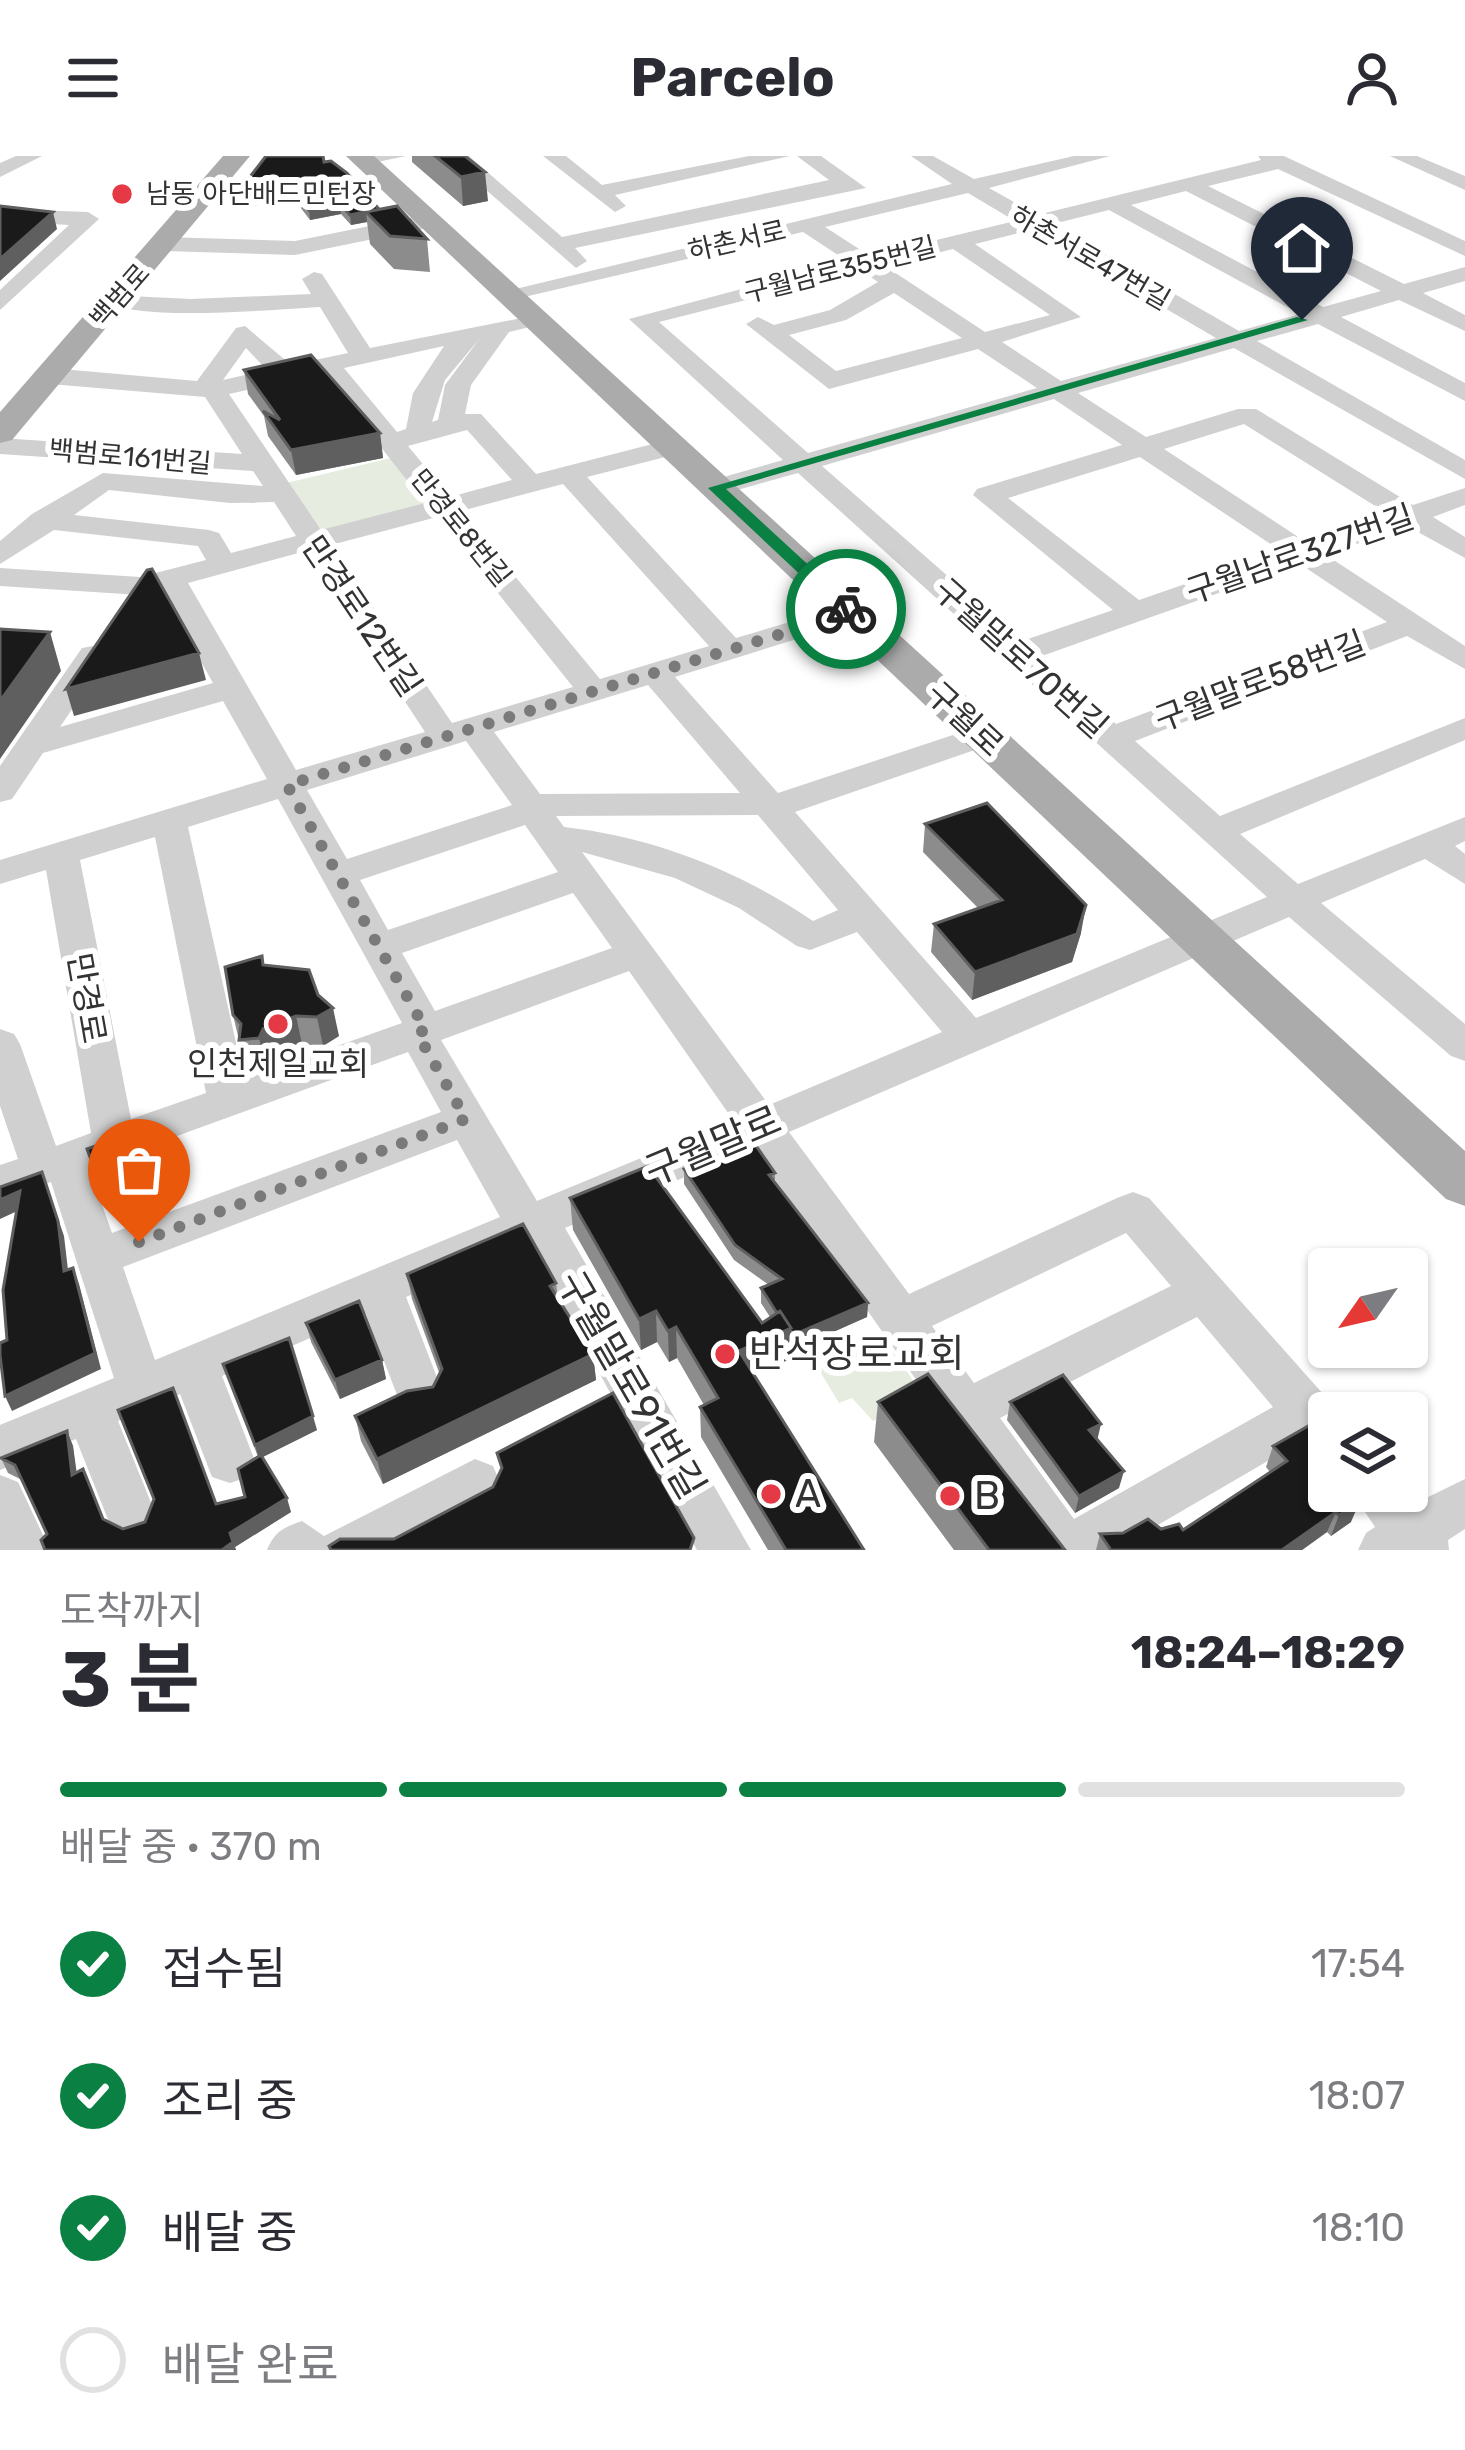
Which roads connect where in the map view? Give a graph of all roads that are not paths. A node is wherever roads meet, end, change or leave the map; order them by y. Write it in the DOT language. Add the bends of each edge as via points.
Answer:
graph roads {
  1 [pos="237,156"];
  2 [pos="457,156"];
  3 [pos="590,156"];
  4 [pos="780,156"];
  5 [pos="807,156"];
  6 [pos="1100,156"];
  7 [pos="1337,156"];
  8 [pos="1400,156"];
  9 [pos="920,157"];
  10 [pos="30,158"];
  11 [pos="373,158"];
  12 [pos="0,159"];
  13 [pos="556,159"];
  14 [pos="1280,162"];
  15 [pos="0,171"];
  16 [pos="847,182"];
  17 [pos="1188,184"];
  18 [pos="1465,184"];
  19 [pos="966,187"];
  20 [pos="598,193"];
  21 [pos="1111,203"];
  22 [pos="883,206"];
  23 [pos="0,215"];
  24 [pos="429,221"];
  25 [pos="1030,223"];
  26 [pos="806,224"];
  27 [pos="641,227"];
  28 [pos="956,242"];
  29 [pos="164,244"];
  30 [pos="558,245"];
  31 [pos="295,248"];
  32 [pos="1465,249"];
  33 [pos="864,264"];
  34 [pos="591,274"];
  35 [pos="1465,274"];
  36 [pos="894,284"];
  37 [pos="1402,292"];
  38 [pos="724,298"];
  39 [pos="327,299"];
  40 [pos="116,300"];
  41 [pos="0,303"];
  42 [pos="514,313"];
  43 [pos="1321,316"];
  44 [pos="641,319"];
  45 [pos="1465,324"];
  46 [pos="770,333"];
  47 [pos="469,334"];
  48 [pos="1233,339"];
  49 [pos="980,340"];
  50 [pos="363,357"];
  51 [pos="328,365"];
  52 [pos="285,374"];
  53 [pos="50,376"];
  54 [pos="208,390"];
  55 [pos="1054,391"];
  56 [pos="1465,393"];
  57 [pos="0,433"];
  58 [pos="418,435"];
  59 [pos="0,446"];
  60 [pos="1141,446"];
  61 [pos="672,447"];
  62 [pos="260,463"];
  63 [pos="802,463"];
  64 [pos="1465,471"];
  65 [pos="569,474"];
  66 [pos="530,484"];
  67 [pos="716,488"];
  68 [pos="220,494"];
  69 [pos="280,494"];
  70 [pos="1465,496"];
  71 [pos="444,507"];
  72 [pos="1412,515"];
  73 [pos="42,520"];
  74 [pos="311,542"];
  75 [pos="1465,549"];
  76 [pos="216,552"];
  77 [pos="1303,553"];
  78 [pos="1,573"];
  79 [pos="155,582"];
  80 [pos="1136,612"];
  81 [pos="850,613"];
  82 [pos="1410,624"];
  83 [pos="730,650"];
  84 [pos="1016,654"];
  85 [pos="1465,660"];
  86 [pos="655,673"];
  87 [pos="232,688"];
  88 [pos="593,692"];
  89 [pos="1465,728"];
  90 [pos="459,732"];
  91 [pos="983,736"];
  92 [pos="1111,738"];
  93 [pos="31,746"];
  94 [pos="287,785"];
  95 [pos="0,790"];
  96 [pos="767,802"];
  97 [pos="538,817"];
  98 [pos="169,821"];
  99 [pos="1214,831"];
  100 [pos="1446,836"];
  101 [pos="61,854"];
  102 [pos="0,872"];
  103 [pos="1465,872"];
  104 [pos="338,874"];
  105 [pos="581,877"];
  106 [pos="1293,900"];
  107 [pos="863,914"];
  108 [pos="1201,938"];
  109 [pos="379,947"];
  110 [pos="637,954"];
  111 [pos="422,1032"];
  112 [pos="969,1037"];
  113 [pos="0,1044"];
  114 [pos="1465,1046"];
  115 [pos="228,1101"];
  116 [pos="466,1119"];
  117 [pos="760,1126"];
  118 [pos="114,1142"];
  119 [pos="53,1164"];
  120 [pos="0,1183"];
  121 [pos="1465,1184"];
  122 [pos="532,1222"];
  123 [pos="98,1257"];
  124 [pos="380,1287"];
  125 [pos="1204,1292"];
  126 [pos="900,1320"];
  127 [pos="194,1366"];
  128 [pos="141,1388"];
  129 [pos="418,1393"];
  130 [pos="89,1410"];
  131 [pos="966,1411"];
  132 [pos="1308,1412"];
  133 [pos="1308,1429"];
  134 [pos="0,1448"];
  135 [pos="230,1461"];
  136 [pos="475,1482"];
  137 [pos="0,1498"];
  138 [pos="1465,1502"];
  139 [pos="1389,1512"];
  140 [pos="131,1515"];
  141 [pos="1408,1544"];
  142 [pos="24,1550"];
  143 [pos="293,1550"];
  144 [pos="305,1550"];
  145 [pos="344,1550"];
  146 [pos="725,1550"];
  147 [pos="1066,1550"];
  1 -- 29 [label="main road, 백범로"];
  2 -- 30 [label="street"];
  3 -- 13 [label="street"];
  4 -- 20 [label="street"];
  5 -- 16 [label="street"];
  6 -- 19 [label="street, 하촌서로"];
  7 -- 14 [label="street, 구월남로355번길"];
  8 -- 18 [label="street"];
  9 -- 19 [label="street"];
  10 -- 12 [label="street"];
  10 -- 15 [label="street"];
  11 -- 24 [label="main road, 구월로"];
  13 -- 20 [label="street"];
  14 -- 17 [label="street, 구월남로355번길"];
  14 -- 32 [label="street"];
  16 -- 22 [label="street"];
  16 -- 27 [label="street"];
  17 -- 21 [label="street, 구월남로355번길"];
  17 -- 37 [label="street"];
  19 -- 22 [label="street, 하촌서로"];
  19 -- 25 [label="street, 하촌서로47번길"];
  20 -- 27 [label="street"];
  21 -- 25 [label="street, 구월남로355번길"];
  21 -- 43 [label="street"];
  22 -- 26 [label="street, 하촌서로"];
  23 -- 41 [label="street" via="88,219"];
  24 -- 31 [label="street"];
  24 -- 42 [label="main road, 구월로"];
  25 -- 28 [label="street, 구월남로355번길"];
  25 -- 48 [label="street, 하촌서로47번길"];
  26 -- 33 [label="street, 구월말로58번길"];
  26 -- 34 [label="street, 하촌서로"];
  27 -- 30 [label="street"];
  28 -- 33 [label="street, 구월남로355번길"];
  28 -- 49 [label="street, 구월남로355번길" via="1069,316"];
  29 -- 31 [label="street"];
  29 -- 40 [label="main road, 백범로"];
  30 -- 34 [label="street"];
  31 -- 39 [label="street"];
  33 -- 36 [label="street, 구월말로58번길"];
  33 -- 38 [label="street, 구월남로355번길"];
  34 -- 42 [label="street, 하촌서로"];
  35 -- 37 [label="street"];
  36 -- 46 [label="street" via="838,315"];
  36 -- 49 [label="street, 구월말로58번길"];
  37 -- 43 [label="street"];
  37 -- 45 [label="street"];
  38 -- 44 [label="street, 구월남로355번길"];
  38 -- 46 [label="street, 구월남로355번길"];
  39 -- 40 [label="street" via="191,306"];
  39 -- 50 [label="street"];
  40 -- 53 [label="main road, 백범로"];
  42 -- 47 [label="street, 하촌서로"];
  42 -- 58 [label="street"];
  42 -- 61 [label="main road, 구월로"];
  43 -- 48 [label="street"];
  43 -- 56 [label="street"];
  44 -- 63 [label="street, 구월말로70번길"];
  46 -- 49 [label="street, 구월남로355번길" via="830,380"];
  47 -- 50 [label="street, 하촌서로"];
  47 -- 58 [label="street" via="436,371"];
  48 -- 55 [label="street"];
  48 -- 64 [label="street, 하촌서로47번길"];
  49 -- 55 [label="street, 구월말로58번길"];
  50 -- 51 [label="street, 하촌서로"];
  51 -- 52 [label="street, 하촌서로"];
  51 -- 58 [label="street, 만경로8번길"];
  52 -- 54 [label="street, 하촌서로"];
  52 -- 54 [label="street" via="245,333"];
  53 -- 54 [label="street, 하촌서로"];
  53 -- 57 [label="main road, 백범로"];
  54 -- 62 [label="street, 만경로12번길"];
  55 -- 60 [label="street, 구월말로58번길"];
  55 -- 63 [label="street"];
  58 -- 66 [label="street" via="472,420"];
  58 -- 71 [label="street, 만경로8번길"];
  59 -- 62 [label="street, 백범로161번길"];
  60 -- 72 [label="street" via="1247,415"];
  60 -- 77 [label="street, 구월말로58번길"];
  60 -- 80 [label="street" via="986,495"];
  61 -- 65 [label="street"];
  61 -- 67 [label="main road, 구월로"];
  62 -- 69 [label="street, 만경로12번길"];
  63 -- 67 [label="street"];
  63 -- 84 [label="street, 구월말로70번길"];
  65 -- 66 [label="street"];
  65 -- 83 [label="street"];
  66 -- 71 [label="street"];
  67 -- 81 [label="main road, 구월로"];
  68 -- 69 [label="street"];
  68 -- 73 [label="street" via="103,481"];
  68 -- 76 [label="street"];
  69 -- 74 [label="street, 만경로12번길"];
  70 -- 72 [label="street, 구월남로327번길"];
  71 -- 74 [label="street"];
  71 -- 88 [label="street, 만경로8번길"];
  72 -- 75 [label="street"];
  72 -- 77 [label="street, 구월남로327번길"];
  73 -- 76 [label="street"];
  73 -- 78 [label="street"];
  74 -- 76 [label="street"];
  74 -- 90 [label="street, 만경로12번길"];
  76 -- 79 [label="street"];
  77 -- 80 [label="street, 구월남로327번길"];
  77 -- 82 [label="street, 구월말로58번길"];
  78 -- 79 [label="street"];
  79 -- 87 [label="street, 구월말로91번길"];
  79 -- 93 [label="street"];
  80 -- 84 [label="street, 구월남로327번길"];
  81 -- 83 [label="street"];
  81 -- 91 [label="main road, 구월로"];
  82 -- 85 [label="street, 구월말로58번길"];
  82 -- 92 [label="street, 구월말로58번길"];
  83 -- 86 [label="street"];
  84 -- 92 [label="street, 구월말로70번길"];
  86 -- 88 [label="street"];
  86 -- 96 [label="street"];
  87 -- 93 [label="street"];
  87 -- 94 [label="street, 구월말로91번길"];
  88 -- 90 [label="street"];
  89 -- 99 [label="street"];
  90 -- 94 [label="street"];
  90 -- 97 [label="street, 만경로12번길"];
  91 -- 96 [label="street" via="783,804"];
  91 -- 108 [label="main road, 구월로"];
  92 -- 99 [label="street, 구월말로70번길"];
  93 -- 95 [label="street"];
  94 -- 98 [label="street"];
  94 -- 104 [label="street, 구월말로91번길"];
  96 -- 97 [label="street"];
  96 -- 107 [label="street"];
  97 -- 104 [label="street"];
  97 -- 105 [label="street, 만경로12번길"];
  97 -- 107 [label="street" via="764,903 810,938"];
  98 -- 101 [label="street"];
  98 -- 115 [label="street"];
  99 -- 106 [label="street, 구월말로70번길"];
  100 -- 103 [label="street, 구월말로"];
  100 -- 106 [label="street, 구월말로"];
  101 -- 102 [label="street"];
  101 -- 118 [label="street, 만경로"];
  104 -- 109 [label="street, 구월말로91번길"];
  105 -- 109 [label="street"];
  105 -- 110 [label="street, 만경로12번길"];
  106 -- 108 [label="street, 구월말로"];
  106 -- 114 [label="street"];
  107 -- 112 [label="street"];
  108 -- 112 [label="street, 구월말로"];
  108 -- 121 [label="main road, 구월로"];
  109 -- 111 [label="street, 구월말로91번길"];
  110 -- 111 [label="street"];
  110 -- 117 [label="street, 만경로12번길"];
  111 -- 115 [label="street"];
  111 -- 116 [label="street, 구월말로91번길"];
  112 -- 117 [label="street, 구월말로"];
  113 -- 119 [label="street"];
  115 -- 118 [label="street"];
  116 -- 122 [label="street, 구월말로91번길"];
  116 -- 123 [label="street"];
  117 -- 122 [label="street, 구월말로"];
  117 -- 126 [label="street, 만경로12번길"];
  118 -- 119 [label="street"];
  119 -- 120 [label="street"];
  119 -- 123 [label="street"];
  122 -- 124 [label="street, 구월말로"];
  122 -- 146 [label="street, 구월말로91번길"];
  123 -- 128 [label="street"];
  124 -- 127 [label="street, 구월말로"];
  124 -- 129 [label="street"];
  125 -- 126 [label="street" via="1133,1210"];
  125 -- 131 [label="street"];
  125 -- 132 [label="street"];
  126 -- 131 [label="street, 만경로12번길"];
  127 -- 128 [label="street, 구월말로"];
  127 -- 135 [label="street"];
  128 -- 130 [label="street, 구월말로"];
  130 -- 134 [label="street, 구월말로"];
  130 -- 140 [label="street"];
  131 -- 147 [label="street, 만경로12번길"];
  133 -- 147 [label="street"];
  136 -- 145 [label="street"];
  137 -- 142 [label="street"];
  138 -- 141 [label="street"];
  139 -- 141 [label="street"];
  143 -- 144 [label="street"];
}
